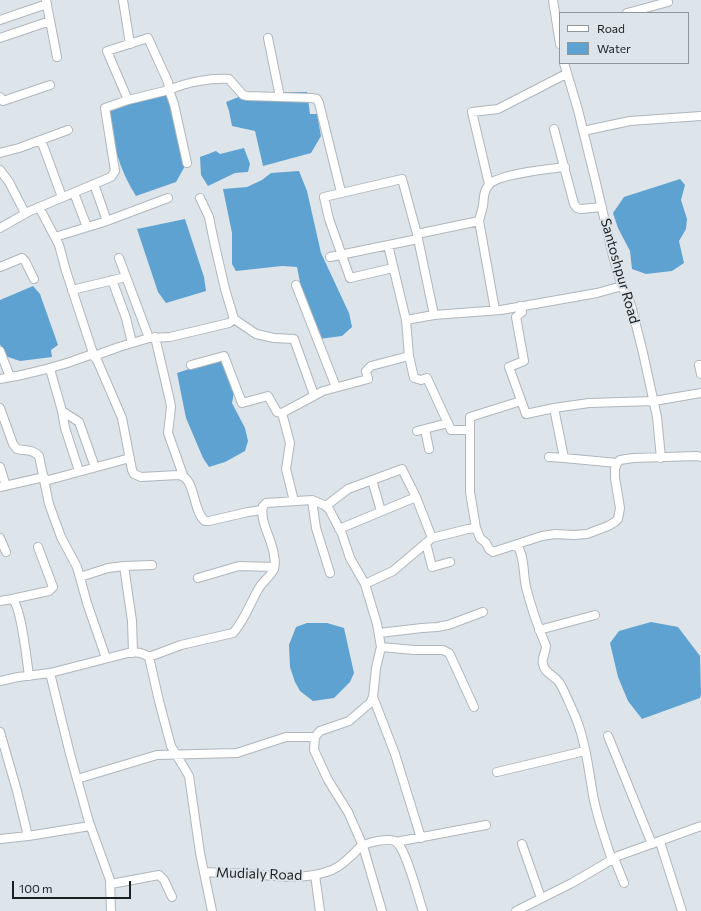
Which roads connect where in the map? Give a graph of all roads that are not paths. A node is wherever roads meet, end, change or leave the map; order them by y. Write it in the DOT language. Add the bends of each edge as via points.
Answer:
graph roads {
  1 [pos="123,0"];
  2 [pos="553,0"];
  3 [pos="47,2"];
  4 [pos="668,2"];
  5 [pos="631,12"];
  6 [pos="0,20"];
  7 [pos="50,21"];
  8 [pos="559,31"];
  9 [pos="0,38"];
  10 [pos="268,38"];
  11 [pos="130,44"];
  12 [pos="57,56"];
  13 [pos="564,64"];
  14 [pos="566,74"];
  15 [pos="50,85"];
  16 [pos="169,90"];
  17 [pos="280,97"];
  18 [pos="0,98"];
  19 [pos="128,100"];
  20 [pos="701,116"];
  21 [pos="554,129"];
  22 [pos="68,130"];
  23 [pos="583,131"];
  24 [pos="41,140"];
  25 [pos="0,153"];
  26 [pos="187,163"];
  27 [pos="565,167"];
  28 [pos="1,173"];
  29 [pos="94,184"];
  30 [pos="489,184"];
  31 [pos="341,192"];
  32 [pos="74,193"];
  33 [pos="62,197"];
  34 [pos="168,198"];
  35 [pos="200,198"];
  36 [pos="39,207"];
  37 [pos="602,207"];
  38 [pos="26,213"];
  39 [pos="107,221"];
  40 [pos="479,221"];
  41 [pos="87,227"];
  42 [pos="0,228"];
  43 [pos="417,236"];
  44 [pos="55,237"];
  45 [pos="388,246"];
  46 [pos="342,254"];
  47 [pos="330,257"];
  48 [pos="119,258"];
  49 [pos="0,267"];
  50 [pos="393,268"];
  51 [pos="126,277"];
  52 [pos="34,279"];
  53 [pos="112,280"];
  54 [pos="296,285"];
  55 [pos="622,286"];
  56 [pos="72,290"];
  57 [pos="520,306"];
  58 [pos="495,310"];
  59 [pos="434,315"];
  60 [pos="234,319"];
  61 [pos="406,320"];
  62 [pos="152,338"];
  63 [pos="132,343"];
  64 [pos="0,351"];
  65 [pos="94,356"];
  66 [pos="409,356"];
  67 [pos="699,365"];
  68 [pos="191,366"];
  69 [pos="50,369"];
  70 [pos="701,374"];
  71 [pos="10,378"];
  72 [pos="0,379"];
  73 [pos="336,387"];
  74 [pos="701,393"];
  75 [pos="314,395"];
  76 [pos="654,400"];
  77 [pos="521,401"];
  78 [pos="0,408"];
  79 [pos="554,408"];
  80 [pos="62,411"];
  81 [pos="282,414"];
  82 [pos="448,423"];
  83 [pos="3,425"];
  84 [pos="470,430"];
  85 [pos="429,449"];
  86 [pos="701,457"];
  87 [pos="130,458"];
  88 [pos="549,458"];
  89 [pos="564,458"];
  90 [pos="661,458"];
  91 [pos="617,463"];
  92 [pos="0,467"];
  93 [pos="95,467"];
  94 [pos="79,471"];
  95 [pos="183,475"];
  96 [pos="45,479"];
  97 [pos="372,480"];
  98 [pos="3,487"];
  99 [pos="416,497"];
  100 [pos="312,500"];
  101 [pos="294,501"];
  102 [pos="326,506"];
  103 [pos="262,510"];
  104 [pos="381,512"];
  105 [pos="476,528"];
  106 [pos="339,529"];
  107 [pos="0,538"];
  108 [pos="429,541"];
  109 [pos="517,545"];
  110 [pos="38,547"];
  111 [pos="6,552"];
  112 [pos="450,562"];
  113 [pos="152,565"];
  114 [pos="124,566"];
  115 [pos="274,567"];
  116 [pos="330,573"];
  117 [pos="80,577"];
  118 [pos="198,578"];
  119 [pos="365,584"];
  120 [pos="12,599"];
  121 [pos="0,601"];
  122 [pos="483,612"];
  123 [pos="595,615"];
  124 [pos="540,630"];
  125 [pos="379,633"];
  126 [pos="381,647"];
  127 [pos="133,653"];
  128 [pos="149,657"];
  129 [pos="106,658"];
  130 [pos="50,673"];
  131 [pos="29,676"];
  132 [pos="0,681"];
  133 [pos="373,697"];
  134 [pos="474,707"];
  135 [pos="0,732"];
  136 [pos="608,736"];
  137 [pos="315,737"];
  138 [pos="586,750"];
  139 [pos="176,755"];
  140 [pos="497,772"];
  141 [pos="77,779"];
  142 [pos="486,825"];
  143 [pos="90,826"];
  144 [pos="701,826"];
  145 [pos="28,836"];
  146 [pos="421,838"];
  147 [pos="0,839"];
  148 [pos="396,842"];
  149 [pos="656,843"];
  150 [pos="522,844"];
  151 [pos="363,846"];
  152 [pos="613,859"];
  153 [pos="204,872"];
  154 [pos="315,875"];
  155 [pos="624,883"];
  156 [pos="111,884"];
  157 [pos="172,897"];
  158 [pos="540,898"];
  159 [pos="111,911"];
  160 [pos="212,911"];
  161 [pos="320,911"];
  162 [pos="382,911"];
  163 [pos="423,911"];
  164 [pos="516,911"];
  165 [pos="682,911"];
  1 -- 11 [label="street"];
  2 -- 8 [label="street"];
  3 -- 6 [label="street"];
  3 -- 7 [label="street"];
  4 -- 5 [label="street"];
  7 -- 9 [label="street"];
  7 -- 12 [label="street"];
  10 -- 17 [label="street"];
  11 -- 16 [label="street" via="148,38 168,82"];
  11 -- 19 [label="street" via="106,51"];
  13 -- 14 [label="street, Santoshpur Road"];
  14 -- 23 [label="street, Santoshpur Road"];
  14 -- 30 [label="street" via="498,109 472,112"];
  15 -- 18 [label="street" via="3,101"];
  16 -- 17 [label="street" via="182,84 220,79 229,80 247,96"];
  16 -- 19 [label="street"];
  16 -- 26 [label="street"];
  17 -- 31 [label="street" via="312,98 319,103"];
  19 -- 29 [label="street" via="105,108 114,171 111,177"];
  20 -- 23 [label="street" via="630,121"];
  21 -- 27 [label="street"];
  22 -- 24 [label="street"];
  23 -- 37 [label="street, Santoshpur Road"];
  24 -- 25 [label="street"];
  24 -- 33 [label="street"];
  27 -- 30 [label="street" via="505,176"];
  27 -- 37 [label="street" via="577,208"];
  28 -- 38 [label="street" via="10,182"];
  29 -- 32 [label="street"];
  29 -- 39 [label="street"];
  30 -- 40 [label="street" via="484,192"];
  31 -- 43 [label="street" via="402,179"];
  31 -- 46 [label="street" via="324,197 328,219"];
  32 -- 33 [label="street"];
  32 -- 41 [label="street"];
  33 -- 36 [label="street"];
  34 -- 39 [label="street"];
  35 -- 60 [label="street" via="209,216"];
  36 -- 38 [label="street"];
  36 -- 44 [label="street"];
  37 -- 55 [label="street, Santoshpur Road"];
  38 -- 42 [label="street"];
  39 -- 41 [label="street"];
  40 -- 43 [label="street"];
  40 -- 58 [label="street"];
  41 -- 44 [label="street"];
  43 -- 45 [label="street"];
  43 -- 59 [label="street"];
  44 -- 56 [label="street"];
  45 -- 46 [label="street"];
  45 -- 50 [label="street"];
  46 -- 47 [label="street"];
  46 -- 50 [label="street" via="350,278"];
  48 -- 51 [label="street"];
  49 -- 52 [label="street" via="22,258"];
  50 -- 61 [label="street"];
  51 -- 53 [label="street"];
  51 -- 62 [label="street"];
  53 -- 56 [label="street"];
  53 -- 63 [label="street"];
  54 -- 73 [label="street"];
  55 -- 57 [label="street" via="597,293"];
  55 -- 76 [label="street, Santoshpur Road" via="631,306"];
  56 -- 65 [label="street"];
  57 -- 58 [label="street"];
  57 -- 77 [label="street" via="522,312 516,317 524,361 509,367"];
  58 -- 59 [label="street"];
  59 -- 61 [label="street"];
  60 -- 62 [label="street" via="178,335"];
  60 -- 75 [label="street" via="256,334 294,339"];
  61 -- 66 [label="street"];
  62 -- 63 [label="street"];
  62 -- 95 [label="street" via="170,401 168,433"];
  63 -- 65 [label="street"];
  64 -- 71 [label="street"];
  65 -- 69 [label="street" via="90,355"];
  65 -- 87 [label="street" via="122,418"];
  66 -- 73 [label="street" via="371,366 366,371 368,379"];
  66 -- 82 [label="street" via="414,378 427,378"];
  67 -- 70 [label="street"];
  68 -- 81 [label="street" via="224,356 242,403 268,396 277,412"];
  69 -- 71 [label="street"];
  69 -- 80 [label="street"];
  71 -- 72 [label="street"];
  73 -- 75 [label="street"];
  74 -- 76 [label="street"];
  75 -- 81 [label="street"];
  76 -- 79 [label="street" via="589,403"];
  76 -- 90 [label="street, Santoshpur Road"];
  77 -- 79 [label="street" via="526,414"];
  77 -- 84 [label="street" via="470,416"];
  78 -- 83 [label="street"];
  79 -- 89 [label="street"];
  80 -- 93 [label="street" via="79,422"];
  80 -- 94 [label="street"];
  81 -- 101 [label="street" via="290,443 286,469"];
  82 -- 84 [label="street" via="451,430"];
  82 -- 85 [label="street" via="421,430"];
  83 -- 96 [label="street" via="17,449 36,452"];
  84 -- 105 [label="street" via="470,492"];
  86 -- 90 [label="street"];
  87 -- 93 [label="street"];
  87 -- 95 [label="street" via="132,470 137,476"];
  88 -- 89 [label="street"];
  89 -- 91 [label="street"];
  90 -- 91 [label="street" via="624,459"];
  91 -- 109 [label="street" via="615,478 620,508 615,522 588,534 542,536"];
  92 -- 98 [label="street"];
  93 -- 94 [label="street"];
  94 -- 96 [label="street"];
  95 -- 103 [label="street" via="188,479 200,515 205,521"];
  96 -- 98 [label="street"];
  96 -- 117 [label="street" via="54,521"];
  97 -- 99 [label="street" via="402,469"];
  97 -- 102 [label="street" via="348,489"];
  97 -- 104 [label="street"];
  99 -- 104 [label="street"];
  99 -- 108 [label="street"];
  100 -- 101 [label="street"];
  100 -- 102 [label="street"];
  100 -- 116 [label="street" via="316,528"];
  101 -- 103 [label="street" via="266,504"];
  102 -- 106 [label="street"];
  103 -- 115 [label="street" via="274,556"];
  104 -- 106 [label="street"];
  105 -- 108 [label="street" via="468,528"];
  105 -- 109 [label="street" via="480,538 493,552"];
  106 -- 119 [label="street" via="350,558"];
  107 -- 111 [label="street"];
  108 -- 112 [label="street" via="432,567"];
  108 -- 119 [label="street" via="393,571"];
  109 -- 124 [label="street" via="526,586"];
  110 -- 120 [label="street" via="53,587 49,591"];
  113 -- 114 [label="street"];
  114 -- 117 [label="street"];
  114 -- 127 [label="street" via="132,621"];
  115 -- 118 [label="street" via="239,566"];
  115 -- 128 [label="street" via="233,633 181,645"];
  117 -- 129 [label="street"];
  119 -- 125 [label="street"];
  120 -- 121 [label="street"];
  120 -- 131 [label="street" via="16,603 20,620"];
  122 -- 125 [label="street" via="437,628"];
  123 -- 124 [label="street"];
  124 -- 138 [label="street" via="546,646 543,665 550,675 558,680 574,713"];
  125 -- 126 [label="street"];
  126 -- 133 [label="street"];
  126 -- 134 [label="street" via="446,651"];
  127 -- 128 [label="street" via="144,653"];
  127 -- 129 [label="street"];
  128 -- 139 [label="street" via="158,700"];
  129 -- 130 [label="street"];
  130 -- 131 [label="street"];
  130 -- 141 [label="street"];
  131 -- 132 [label="street"];
  133 -- 137 [label="street" via="370,703 349,721 320,732"];
  133 -- 146 [label="street" via="395,754"];
  135 -- 145 [label="street"];
  136 -- 149 [label="street"];
  137 -- 139 [label="street" via="286,737 237,753"];
  137 -- 151 [label="street" via="314,750 321,766 348,812"];
  138 -- 140 [label="street"];
  138 -- 152 [label="street" via="593,796"];
  139 -- 141 [label="street" via="156,755"];
  139 -- 153 [label="street" via="189,776"];
  141 -- 143 [label="street"];
  142 -- 146 [label="street, Mudialy Road"];
  143 -- 145 [label="street"];
  143 -- 156 [label="street"];
  144 -- 149 [label="street"];
  145 -- 147 [label="street"];
  146 -- 148 [label="street, Mudialy Road"];
  148 -- 151 [label="street, Mudialy Road" via="381,840"];
  148 -- 163 [label="street" via="408,865"];
  149 -- 152 [label="street"];
  149 -- 165 [label="street"];
  150 -- 158 [label="street"];
  151 -- 154 [label="street, Mudialy Road" via="337,867"];
  151 -- 162 [label="street"];
  152 -- 155 [label="street"];
  152 -- 158 [label="street"];
  153 -- 154 [label="street, Mudialy Road" via="270,876"];
  153 -- 160 [label="street"];
  154 -- 161 [label="street"];
  156 -- 157 [label="street" via="159,875"];
  156 -- 159 [label="street"];
  158 -- 164 [label="street"];
}
